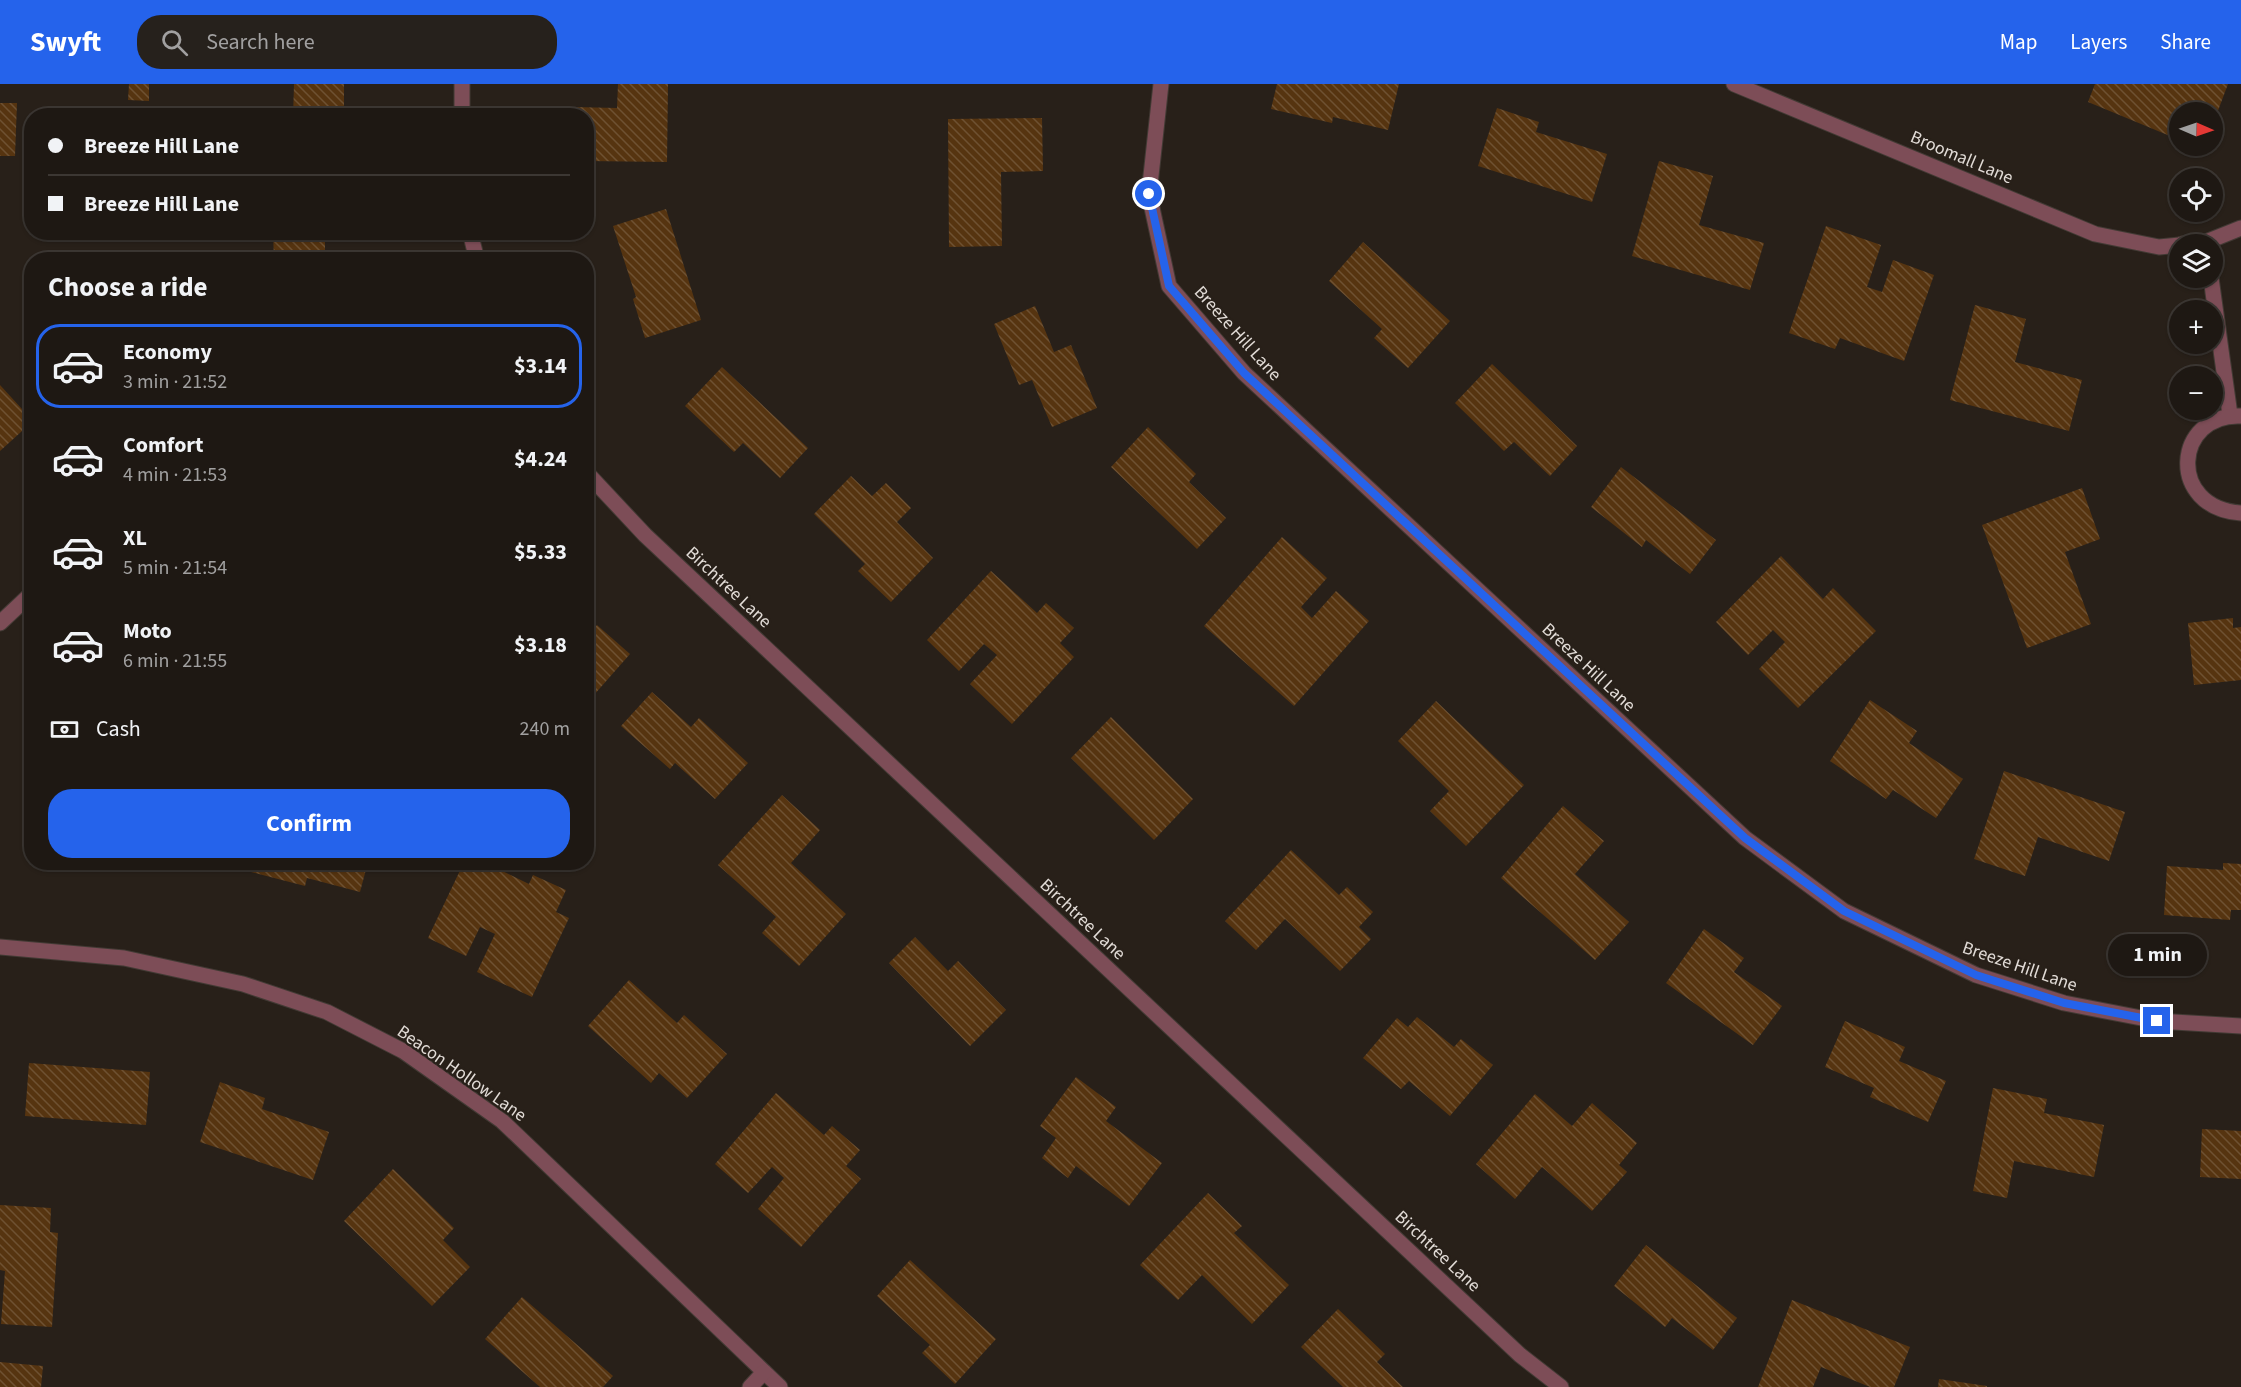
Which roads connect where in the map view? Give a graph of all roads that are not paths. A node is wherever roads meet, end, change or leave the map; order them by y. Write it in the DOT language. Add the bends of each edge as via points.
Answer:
graph roads {
  1 [pos="462,84"];
  2 [pos="1161,84"];
  3 [pos="1734,84"];
  4 [pos="462,108"];
  5 [pos="2241,228"];
  6 [pos="2223,236"];
  7 [pos="2169,246"];
  8 [pos="2213,288"];
  9 [pos="2236,415"];
  10 [pos="594,480"];
  11 [pos="2241,513"];
  12 [pos="24,600"];
  13 [pos="0,623"];
  14 [pos="0,947"];
  15 [pos="2241,1026"];
  16 [pos="764,1372"];
  17 [pos="750,1387"];
  18 [pos="780,1387"];
  19 [pos="1561,1387"];
  1 -- 4 [label="street"];
  2 -- 15 [label="street, Breeze Hill Lane" via="1149,194 1169,286 1244,373 1745,838 1844,911 1976,975 2064,1003 2157,1021"];
  3 -- 7 [label="street, Broomall Lane" via="2096,234"];
  5 -- 6 [label="street, Broomall Lane"];
  8 -- 9 [label="street"];
  9 -- 11 [label="street" via="2214,420 2200,430 2187,461 2189,478 2209,505"];
  10 -- 19 [label="street, Birchtree Lane" via="654,544 1520,1355"];
  12 -- 13 [label="street"];
  14 -- 16 [label="street, Beacon Hollow Lane" via="124,958 243,984 327,1012 403,1052 502,1121"];
  16 -- 17 [label="street"];
  16 -- 18 [label="street, Beacon Hollow Lane"];
}
